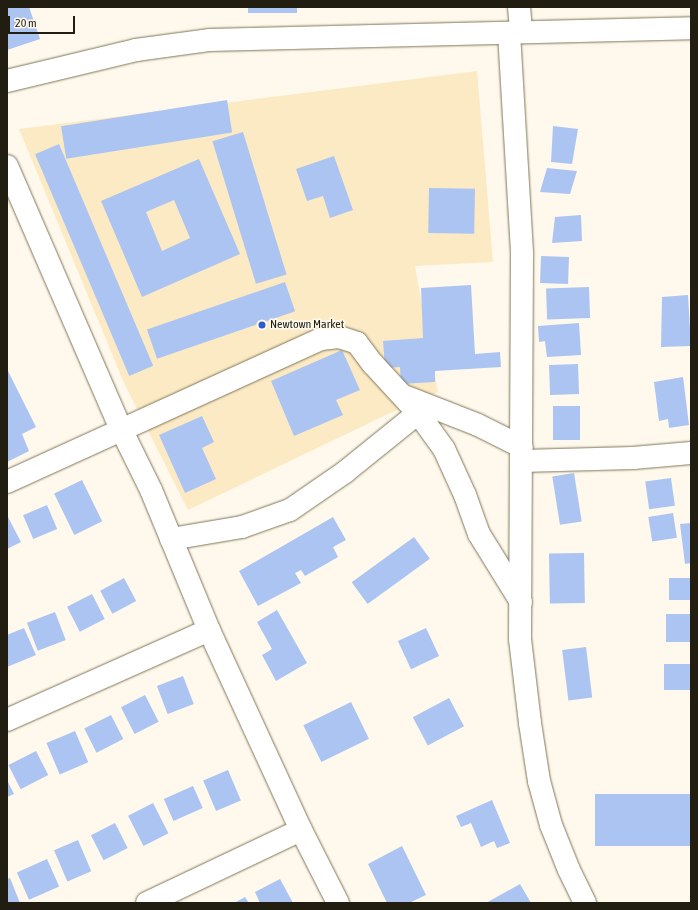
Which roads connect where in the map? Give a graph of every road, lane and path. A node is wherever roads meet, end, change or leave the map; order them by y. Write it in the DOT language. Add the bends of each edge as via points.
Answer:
graph roads {
  1 [pos="519,7"];
  2 [pos="691,28"];
  3 [pos="515,32"];
  4 [pos="7,81"];
  5 [pos="7,166"];
  6 [pos="400,394"];
  7 [pos="418,413"];
  8 [pos="121,429"];
  9 [pos="691,453"];
  10 [pos="522,454"];
  11 [pos="7,482"];
  12 [pos="171,539"];
  13 [pos="521,602"];
  14 [pos="209,630"];
  15 [pos="7,720"];
  16 [pos="301,830"];
  17 [pos="147,903"];
  18 [pos="338,903"];
  19 [pos="585,903"];
  1 -- 3 [label="street"];
  2 -- 3 [label="street"];
  3 -- 4 [label="street" via="210,40 136,50"];
  3 -- 10 [label="street" via="522,255"];
  5 -- 8 [label="street"];
  6 -- 7 [label="street"];
  6 -- 8 [label="street" via="357,343 339,337 322,340"];
  6 -- 10 [label="street" via="478,425"];
  7 -- 12 [label="street" via="346,472 290,510 242,527"];
  7 -- 13 [label="street" via="444,449 479,534"];
  8 -- 11 [label="street"];
  8 -- 12 [label="street" via="151,490"];
  9 -- 10 [label="street" via="633,458"];
  10 -- 13 [label="street"];
  12 -- 14 [label="street"];
  13 -- 19 [label="street" via="520,639 539,781 551,825"];
  14 -- 15 [label="street"];
  14 -- 16 [label="street"];
  16 -- 17 [label="street"];
  16 -- 18 [label="street"];
}
